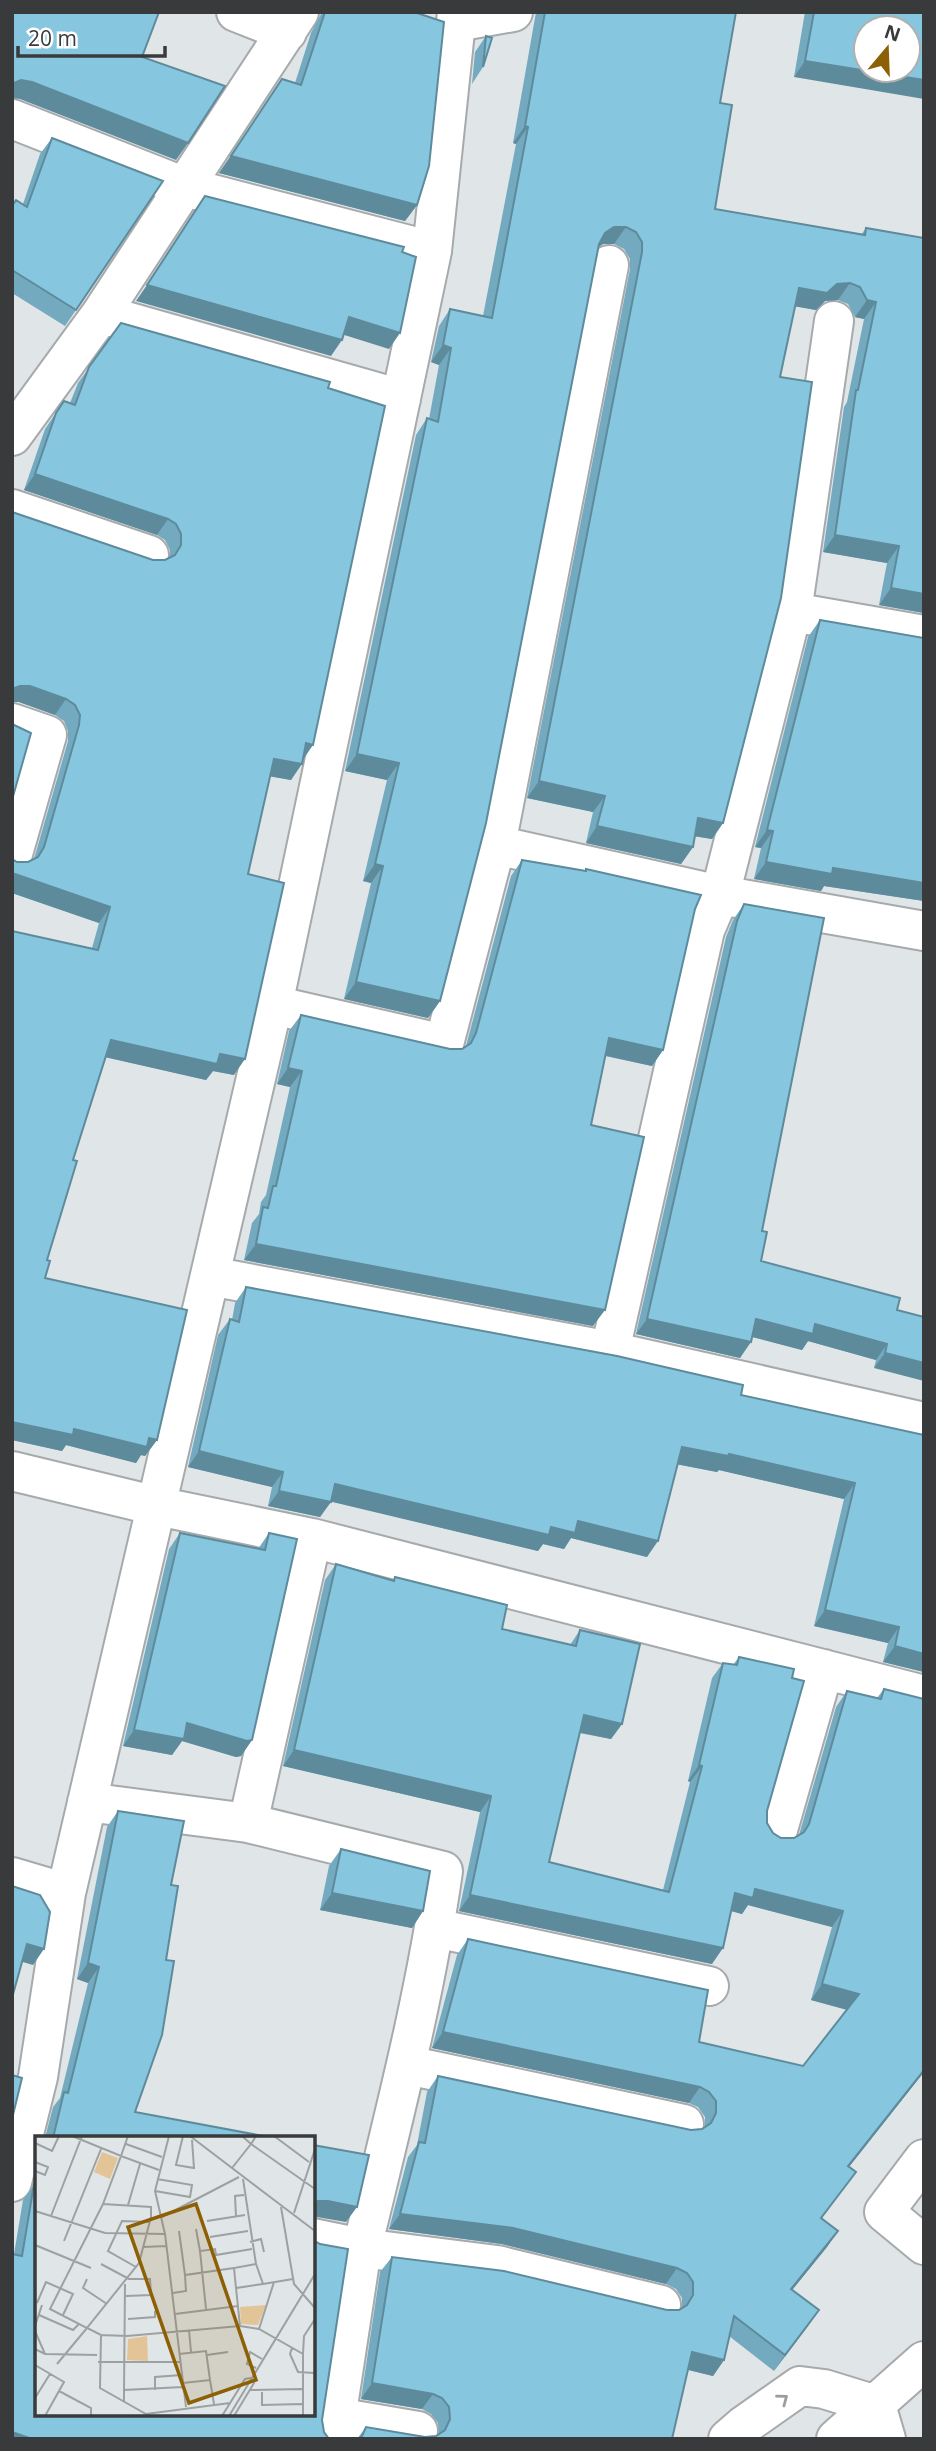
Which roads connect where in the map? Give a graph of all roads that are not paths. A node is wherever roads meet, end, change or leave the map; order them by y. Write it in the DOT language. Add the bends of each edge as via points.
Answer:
graph roads {
  1 [pos="236,12"];
  2 [pos="513,12"];
  3 [pos="456,17"];
  4 [pos="293,22"];
  5 [pos="12,119"];
  6 [pos="185,187"];
  7 [pos="432,251"];
  8 [pos="609,265"];
  9 [pos="101,314"];
  10 [pos="834,321"];
  11 [pos="401,399"];
  12 [pos="12,436"];
  13 [pos="12,509"];
  14 [pos="149,555"];
  15 [pos="792,612"];
  16 [pos="924,635"];
  17 [pos="12,723"];
  18 [pos="496,845"];
  19 [pos="12,857"];
  20 [pos="720,895"];
  21 [pos="924,931"];
  22 [pos="273,1005"];
  23 [pos="210,1276"];
  24 [pos="610,1351"];
  25 [pos="924,1422"];
  26 [pos="12,1471"];
  27 [pos="157,1506"];
  28 [pos="312,1538"];
  29 [pos="824,1669"];
  30 [pos="924,1695"];
  31 [pos="87,1802"];
  32 [pos="248,1823"];
  33 [pos="777,1833"];
  34 [pos="12,1877"];
  35 [pos="66,1893"];
  36 [pos="435,1928"];
  37 [pos="709,1986"];
  38 [pos="407,2065"];
  39 [pos="25,2073"];
  40 [pos="684,2124"];
  41 [pos="924,2159"];
  42 [pos="21,2179"];
  43 [pos="315,2238"];
  44 [pos="924,2245"];
  45 [pos="362,2248"];
  46 [pos="661,2305"];
  47 [pos="924,2361"];
  48 [pos="881,2422"];
  49 [pos="335,2428"];
  50 [pos="418,2431"];
  51 [pos="728,2439"];
  52 [pos="836,2439"];
  1 -- 4 [label="street"];
  2 -- 3 [label="street"];
  3 -- 7 [label="street"];
  4 -- 6 [label="street"];
  5 -- 6 [label="street"];
  6 -- 7 [label="street"];
  6 -- 9 [label="street"];
  7 -- 11 [label="street"];
  8 -- 18 [label="street"];
  9 -- 11 [label="street"];
  9 -- 12 [label="street"];
  10 -- 15 [label="street"];
  11 -- 22 [label="street"];
  13 -- 14 [label="street"];
  15 -- 16 [label="street"];
  15 -- 20 [label="street"];
  17 -- 19 [label="street" via="47,735"];
  18 -- 20 [label="street"];
  18 -- 22 [label="street" via="444,1044"];
  20 -- 21 [label="street"];
  20 -- 24 [label="street" via="705,930"];
  22 -- 23 [label="street"];
  23 -- 24 [label="street"];
  23 -- 27 [label="street"];
  24 -- 25 [label="street"];
  26 -- 27 [label="street"];
  27 -- 28 [label="street"];
  27 -- 31 [label="street"];
  28 -- 29 [label="street"];
  28 -- 32 [label="street"];
  29 -- 30 [label="street"];
  29 -- 33 [label="street"];
  31 -- 32 [label="street"];
  31 -- 35 [label="street"];
  32 -- 36 [label="street" via="443,1871"];
  34 -- 35 [label="street"];
  35 -- 39 [label="street"];
  36 -- 37 [label="street"];
  36 -- 38 [label="street"];
  38 -- 40 [label="street"];
  38 -- 45 [label="street"];
  39 -- 42 [label="street"];
  41 -- 44 [label="street" via="884,2212"];
  43 -- 45 [label="street"];
  45 -- 46 [label="street" via="497,2265"];
  45 -- 49 [label="street"];
  47 -- 48 [label="street"];
  51 -- 48 [label="street, one-way" via="800,2386 824,2389"];
  48 -- 52 [label="street"];
  49 -- 50 [label="street"];
}
